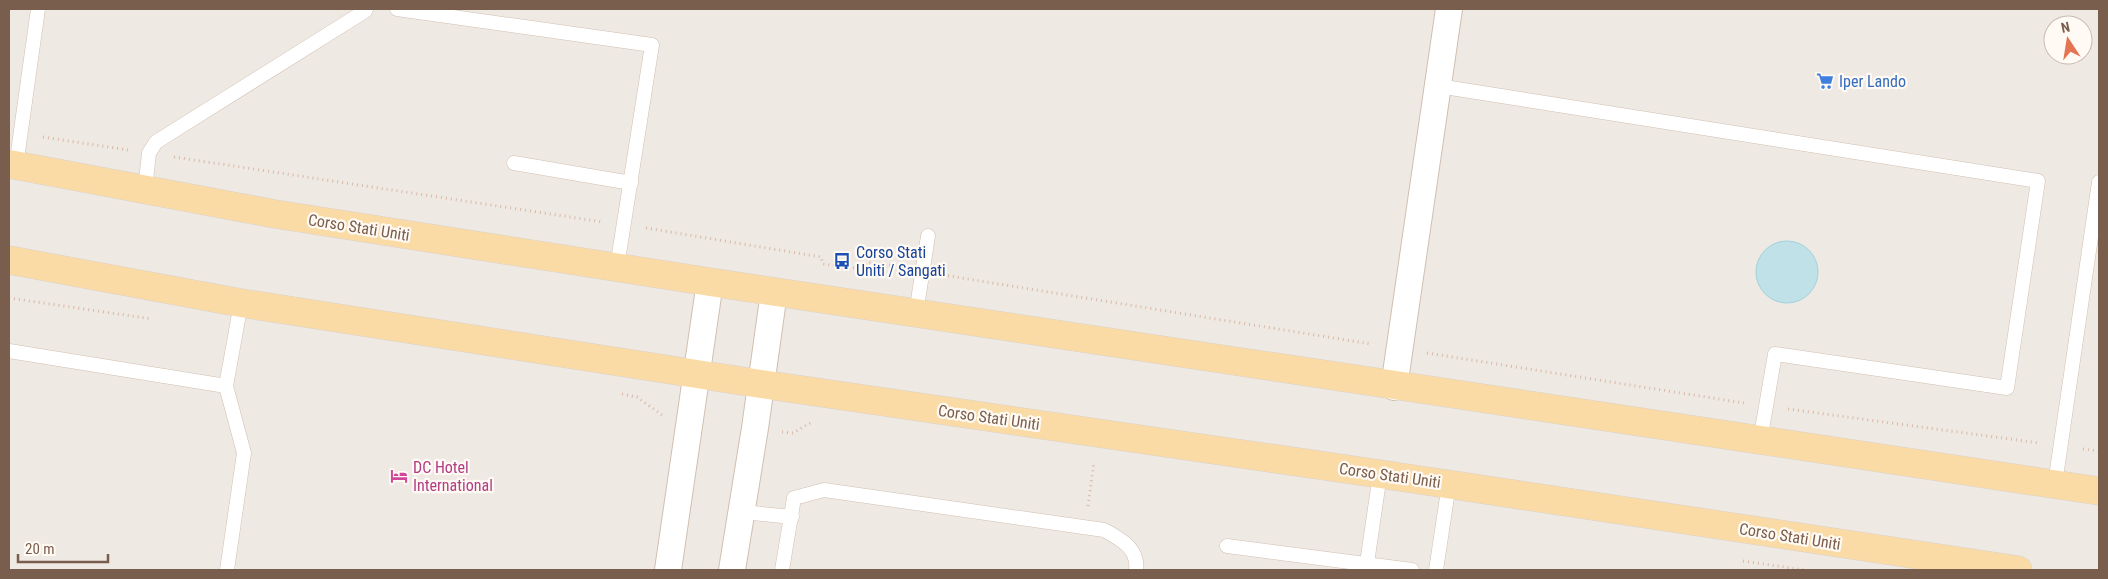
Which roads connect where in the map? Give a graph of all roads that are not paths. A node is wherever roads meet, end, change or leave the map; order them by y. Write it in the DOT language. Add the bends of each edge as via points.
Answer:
graph roads {
  1 [pos="38,9"];
  2 [pos="348,9"];
  3 [pos="397,9"];
  4 [pos="1449,9"];
  5 [pos="366,10"];
  6 [pos="1438,86"];
  7 [pos="514,164"];
  8 [pos="12,165"];
  9 [pos="631,182"];
  10 [pos="2099,182"];
  11 [pos="145,190"];
  12 [pos="928,236"];
  13 [pos="9,260"];
  14 [pos="617,267"];
  15 [pos="710,282"];
  16 [pos="774,292"];
  17 [pos="241,303"];
  18 [pos="916,313"];
  19 [pos="9,350"];
  20 [pos="696,374"];
  21 [pos="761,384"];
  22 [pos="226,386"];
  23 [pos="1394,386"];
  24 [pos="1760,440"];
  25 [pos="1380,474"];
  26 [pos="1449,484"];
  27 [pos="2056,484"];
  28 [pos="2099,491"];
  29 [pos="743,512"];
  30 [pos="792,517"];
  31 [pos="1227,546"];
  32 [pos="1367,567"];
  33 [pos="227,570"];
  34 [pos="668,570"];
  35 [pos="732,570"];
  36 [pos="782,570"];
  37 [pos="1136,570"];
  38 [pos="1412,570"];
  39 [pos="1436,570"];
  40 [pos="2018,570"];
  1 -- 8 [label="lane"];
  2 -- 5 [label="lane"];
  3 -- 9 [label="lane" via="652,45"];
  4 -- 6 [label="street"];
  5 -- 11 [label="lane" via="156,142 149,153"];
  6 -- 23 [label="street"];
  6 -- 24 [label="lane" via="2038,181 2007,388 1775,354"];
  7 -- 9 [label="lane"];
  8 -- 11 [label="main road, Corso Stati Uniti"];
  9 -- 14 [label="lane"];
  10 -- 27 [label="lane"];
  11 -- 14 [label="main road, Corso Stati Uniti" via="275,214"];
  12 -- 18 [label="lane"];
  13 -- 17 [label="main road, Corso Stati Uniti"];
  14 -- 15 [label="main road, Corso Stati Uniti"];
  15 -- 16 [label="main road, Corso Stati Uniti"];
  15 -- 20 [label="street"];
  16 -- 18 [label="main road, Corso Stati Uniti"];
  16 -- 21 [label="street"];
  17 -- 20 [label="main road, Corso Stati Uniti"];
  17 -- 22 [label="lane"];
  18 -- 23 [label="main road, Corso Stati Uniti"];
  19 -- 22 [label="lane"];
  20 -- 21 [label="main road, Corso Stati Uniti"];
  20 -- 34 [label="street"];
  21 -- 25 [label="main road, Corso Stati Uniti"];
  21 -- 29 [label="street"];
  22 -- 33 [label="lane" via="244,453"];
  23 -- 24 [label="main road, Corso Stati Uniti"];
  24 -- 27 [label="main road, Corso Stati Uniti"];
  25 -- 26 [label="main road, Corso Stati Uniti"];
  25 -- 32 [label="lane"];
  26 -- 39 [label="lane"];
  26 -- 40 [label="main road, Corso Stati Uniti"];
  27 -- 28 [label="main road, Corso Stati Uniti"];
  29 -- 30 [label="lane"];
  29 -- 35 [label="street"];
  30 -- 36 [label="lane"];
  30 -- 37 [label="lane" via="794,498 824,490 1104,530 1127,543 1137,561"];
  31 -- 32 [label="lane"];
  32 -- 38 [label="lane"];
}
